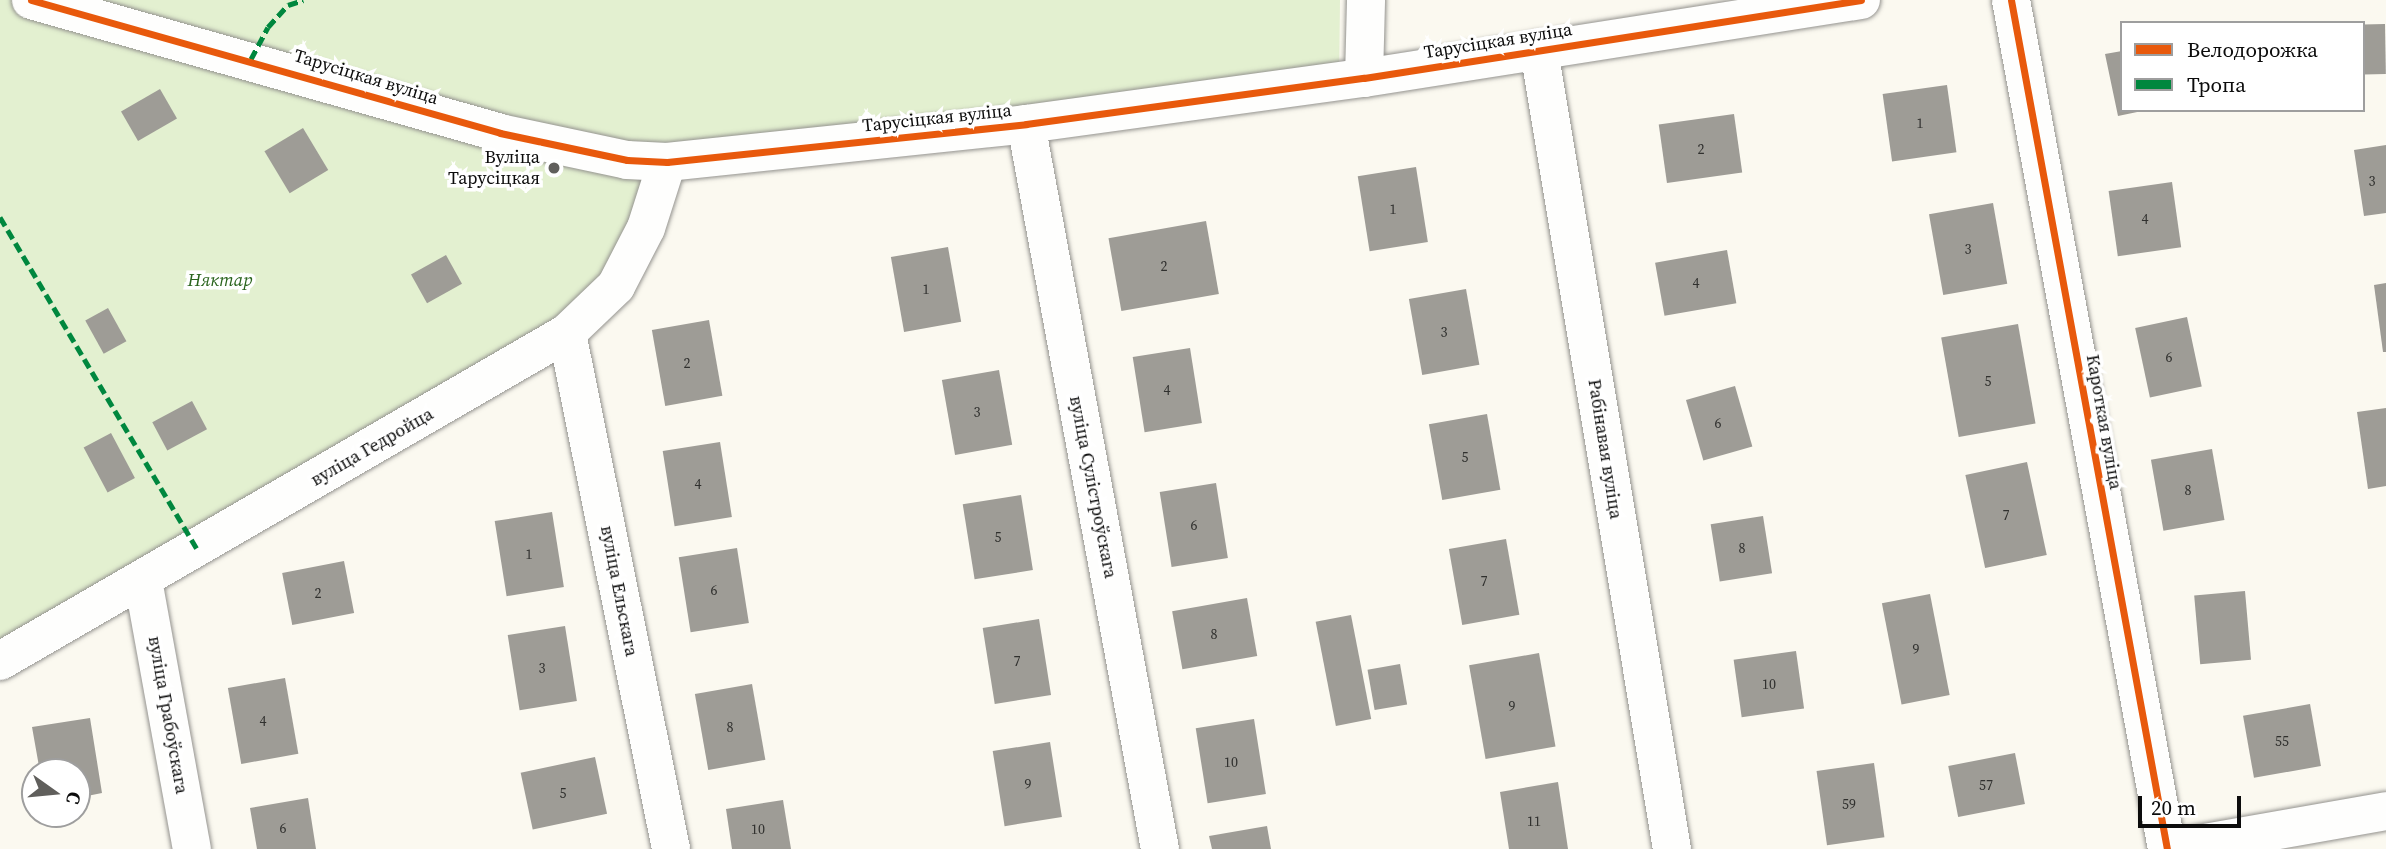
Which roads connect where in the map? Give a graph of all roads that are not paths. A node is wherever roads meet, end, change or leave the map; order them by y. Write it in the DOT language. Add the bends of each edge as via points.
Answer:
graph roads {
  1 [pos="30,0"];
  2 [pos="1366,0"];
  3 [pos="1861,0"];
  4 [pos="2011,0"];
  5 [pos="1539,50"];
  6 [pos="1364,78"];
  7 [pos="1026,124"];
  8 [pos="667,162"];
  9 [pos="567,333"];
  10 [pos="143,580"];
  11 [pos="0,661"];
  12 [pos="2386,811"];
  13 [pos="192,849"];
  14 [pos="671,849"];
  15 [pos="1160,849"];
  16 [pos="1672,849"];
  17 [pos="2169,849"];
  1 -- 8 [label="street, Тарусіцкая вуліца" via="500,133 627,160"];
  2 -- 6 [label="street"];
  3 -- 5 [label="street, Тарусіцкая вуліца"];
  4 -- 17 [label="street, Кароткая вуліца"];
  5 -- 6 [label="street, Тарусіцкая вуліца"];
  5 -- 16 [label="street, Рабінавая вуліца"];
  6 -- 7 [label="street, Тарусіцкая вуліца"];
  7 -- 8 [label="street, Тарусіцкая вуліца"];
  7 -- 15 [label="street, вуліца Сулістроўскага"];
  8 -- 9 [label="street, вуліца Гедройца" via="646,228 616,286"];
  9 -- 10 [label="street, вуліца Гедройца"];
  9 -- 14 [label="street, вуліца Ельскага"];
  10 -- 11 [label="street, вуліца Гедройца"];
  10 -- 13 [label="street, вуліца Грабоўскага"];
  12 -- 17 [label="street"];
}
